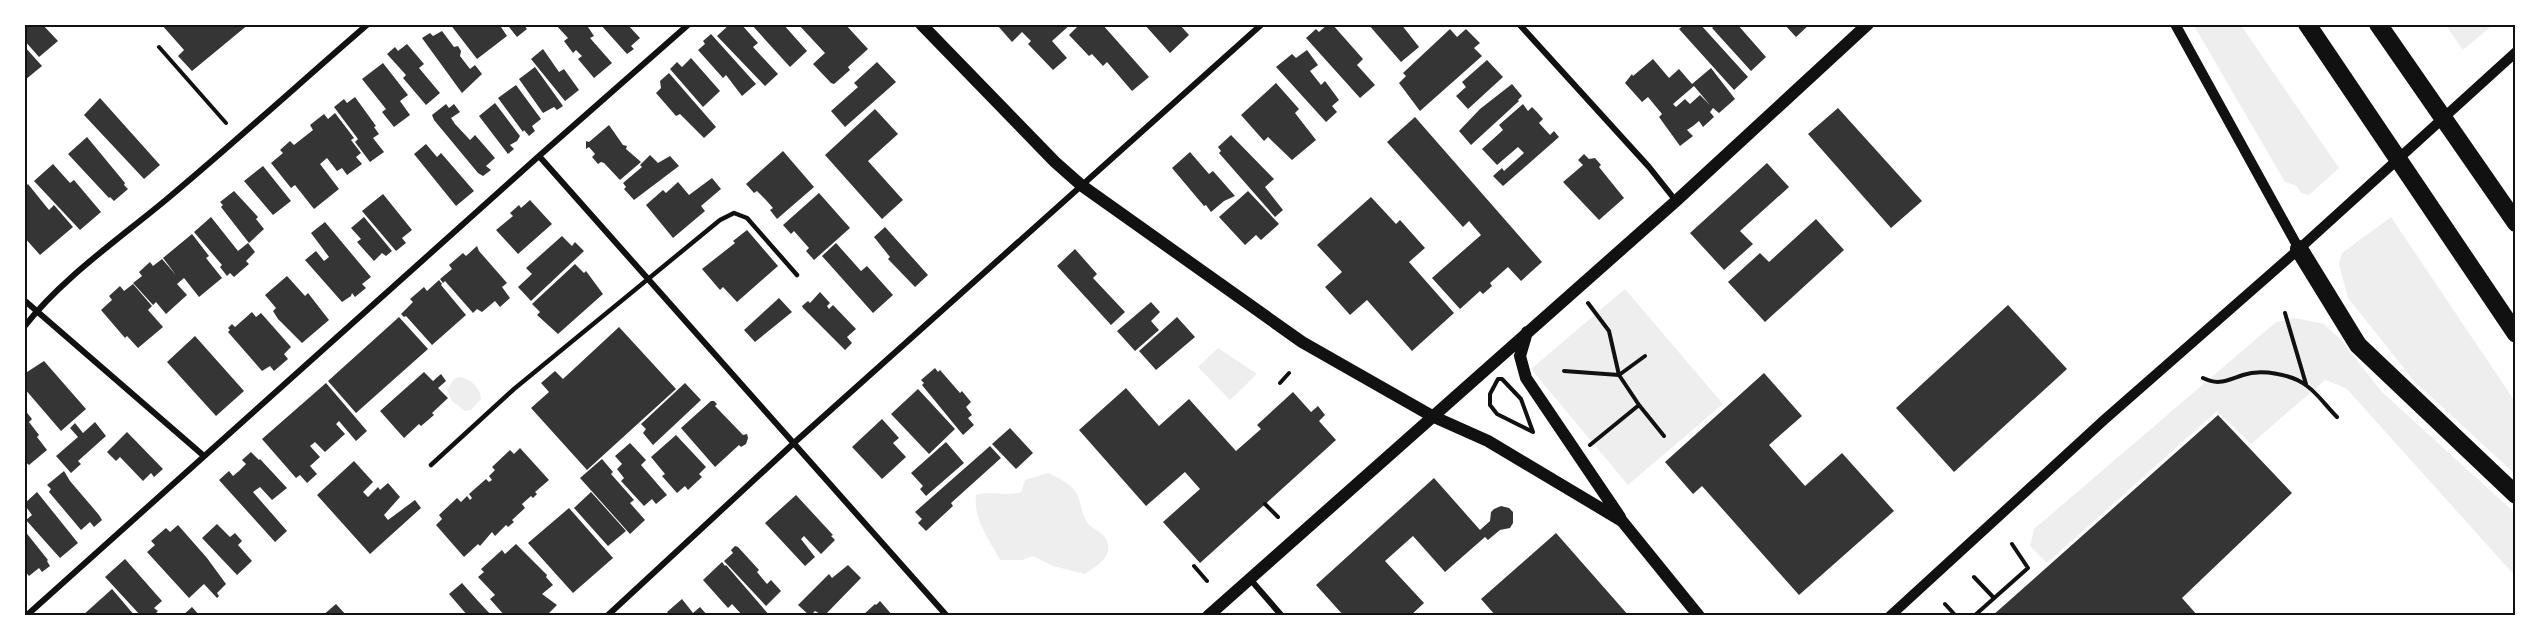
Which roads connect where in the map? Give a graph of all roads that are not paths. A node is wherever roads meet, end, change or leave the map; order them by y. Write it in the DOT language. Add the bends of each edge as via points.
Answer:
graph roads {
  1 [pos="368,24"];
  2 [pos="690,24"];
  3 [pos="921,24"];
  4 [pos="1262,24"];
  5 [pos="1519,24"];
  6 [pos="1868,24"];
  7 [pos="2175,24"];
  8 [pos="2307,24"];
  9 [pos="2378,24"];
  10 [pos="2516,52"];
  11 [pos="539,156"];
  12 [pos="1081,185"];
  13 [pos="1676,201"];
  14 [pos="2516,223"];
  15 [pos="2299,249"];
  16 [pos="797,275"];
  17 [pos="649,278"];
  18 [pos="24,300"];
  19 [pos="37,310"];
  20 [pos="24,327"];
  21 [pos="1527,332"];
  22 [pos="2516,334"];
  23 [pos="1432,416"];
  24 [pos="795,442"];
  25 [pos="204,456"];
  26 [pos="431,465"];
  27 [pos="2516,495"];
  28 [pos="1622,521"];
  29 [pos="1250,579"];
  30 [pos="26,616"];
  31 [pos="607,616"];
  32 [pos="947,616"];
  33 [pos="1208,616"];
  34 [pos="1282,616"];
  35 [pos="1699,616"];
  36 [pos="1890,616"];
  1 -- 19 [label="street"];
  2 -- 11 [label="street"];
  3 -- 12 [label="main road"];
  4 -- 12 [label="street"];
  5 -- 13 [label="street"];
  6 -- 13 [label="main road"];
  7 -- 15 [label="street"];
  8 -- 22 [label="highway"];
  9 -- 14 [label="highway"];
  10 -- 15 [label="street"];
  11 -- 17 [label="street"];
  11 -- 25 [label="street"];
  12 -- 23 [label="main road" via="1302,342"];
  12 -- 24 [label="street"];
  13 -- 21 [label="main road"];
  15 -- 27 [label="highway" via="2358,345"];
  15 -- 36 [label="street"];
  16 -- 17 [label="lane" via="747,218 734,213"];
  17 -- 24 [label="street"];
  17 -- 26 [label="lane" via="514,389"];
  18 -- 19 [label="street"];
  19 -- 20 [label="street"];
  19 -- 25 [label="street"];
  21 -- 23 [label="main road"];
  21 -- 28 [label="main road" via="1520,356 1526,378"];
  23 -- 28 [label="main road" via="1488,441"];
  23 -- 29 [label="main road"];
  24 -- 31 [label="street"];
  24 -- 32 [label="street"];
  25 -- 30 [label="street"];
  28 -- 35 [label="main road"];
  29 -- 33 [label="main road"];
  29 -- 34 [label="street"];
}
